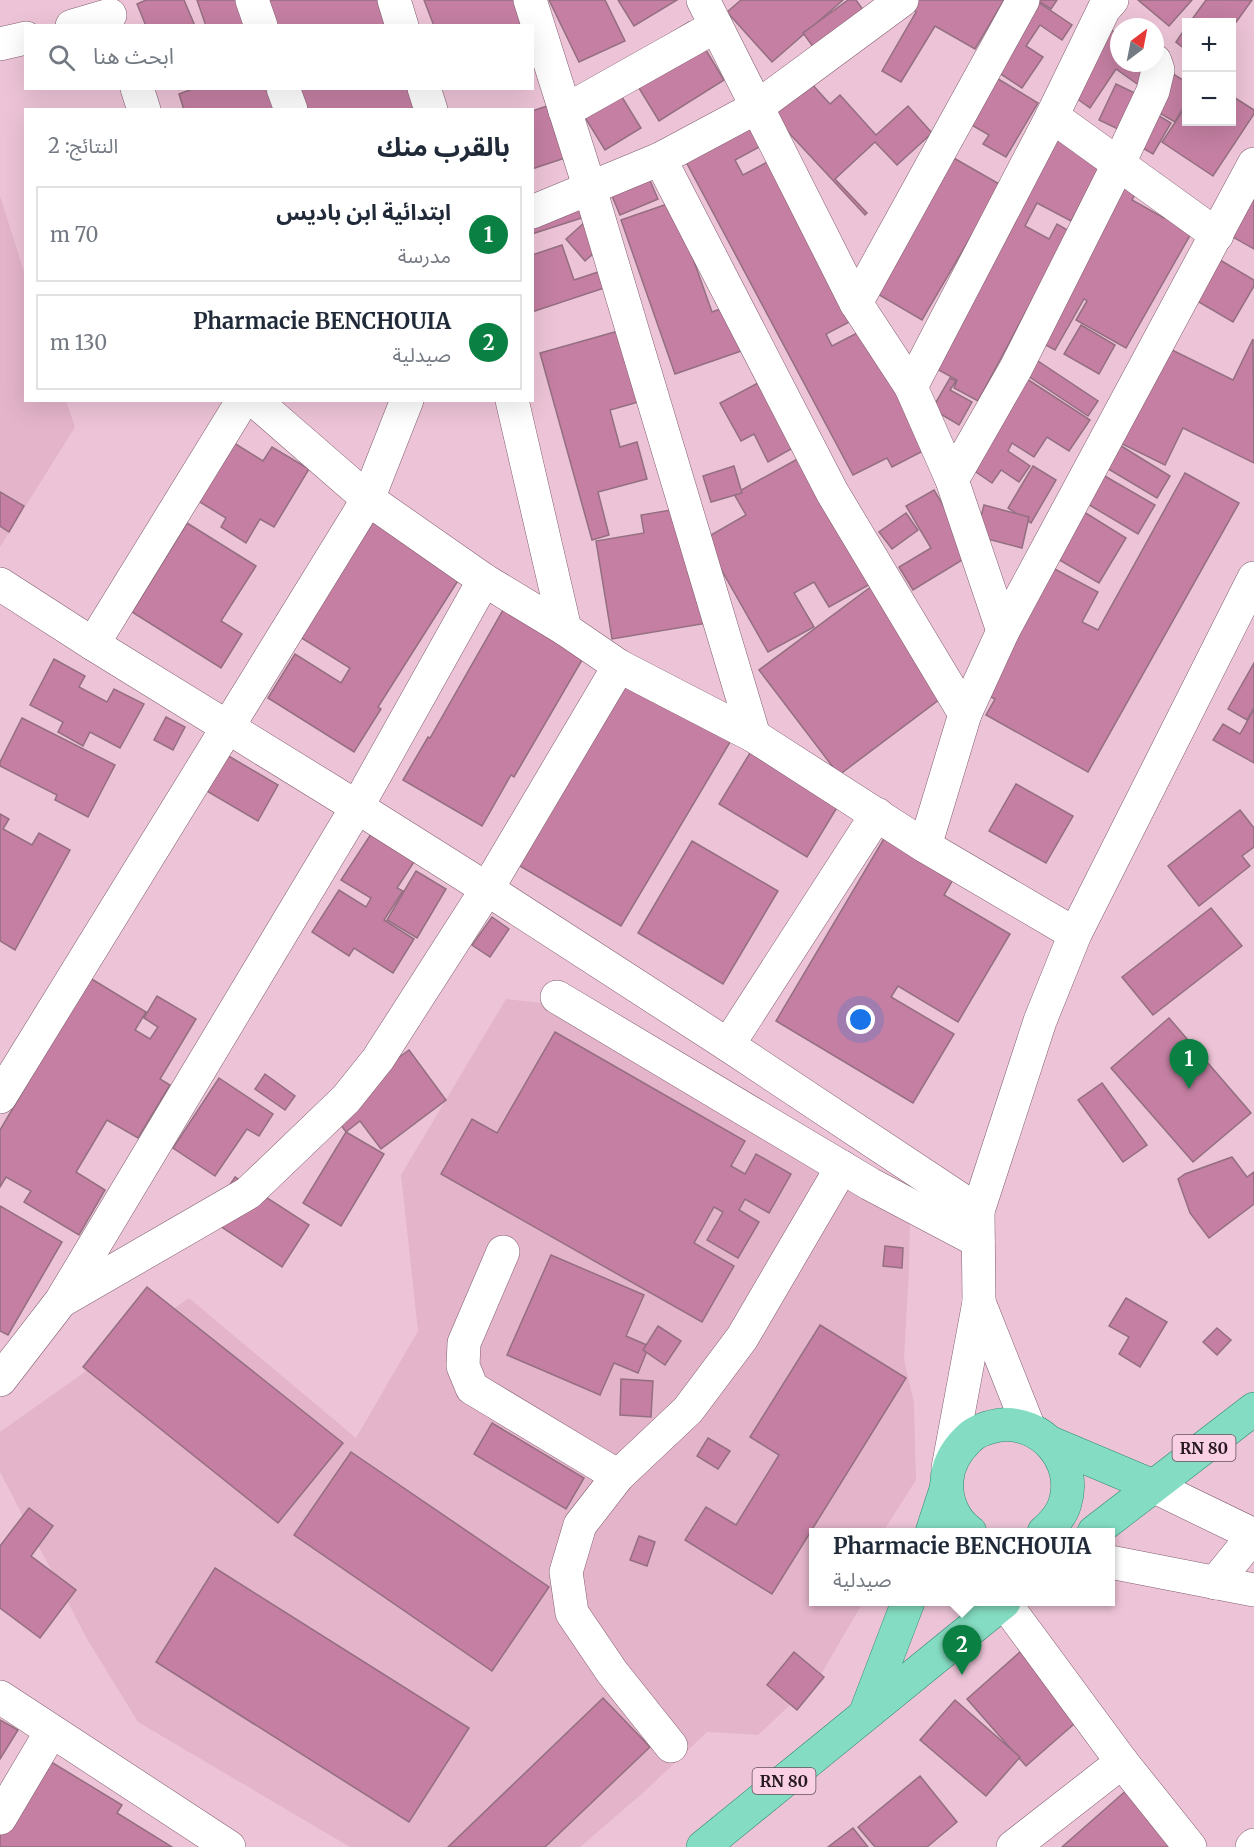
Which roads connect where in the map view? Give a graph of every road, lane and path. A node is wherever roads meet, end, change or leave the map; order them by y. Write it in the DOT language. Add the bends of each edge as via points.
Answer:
graph roads {
  1 [pos="252,0"];
  2 [pos="394,0"];
  3 [pos="530,0"];
  4 [pos="902,0"];
  5 [pos="1023,0"];
  6 [pos="711,9"];
  7 [pos="1109,9"];
  8 [pos="109,14"];
  9 [pos="78,24"];
  10 [pos="260,24"];
  11 [pos="401,24"];
  12 [pos="24,38"];
  13 [pos="0,44"];
  14 [pos="1158,72"];
  15 [pos="138,90"];
  16 [pos="284,90"];
  17 [pos="425,90"];
  18 [pos="757,107"];
  19 [pos="143,108"];
  20 [pos="290,108"];
  21 [pos="430,108"];
  22 [pos="565,111"];
  23 [pos="1052,116"];
  24 [pos="660,159"];
  25 [pos="1119,164"];
  26 [pos="1254,164"];
  27 [pos="590,189"];
  28 [pos="534,211"];
  29 [pos="1217,235"];
  30 [pos="856,303"];
  31 [pos="910,387"];
  32 [pos="242,402"];
  33 [pos="256,402"];
  34 [pos="407,402"];
  35 [pos="512,402"];
  36 [pos="952,480"];
  37 [pos="368,499"];
  38 [pos="1254,578"];
  39 [pos="484,580"];
  40 [pos="0,584"];
  41 [pos="565,629"];
  42 [pos="1003,631"];
  43 [pos="93,644"];
  44 [pos="619,666"];
  45 [pos="965,714"];
  46 [pos="228,728"];
  47 [pos="754,736"];
  48 [pos="357,807"];
  49 [pos="877,813"];
  50 [pos="925,846"];
  51 [pos="488,889"];
  52 [pos="1075,934"];
  53 [pos="557,997"];
  54 [pos="728,1045"];
  55 [pos="0,1097"];
  56 [pos="842,1167"];
  57 [pos="978,1226"];
  58 [pos="503,1252"];
  59 [pos="61,1301"];
  60 [pos="979,1302"];
  61 [pos="0,1380"];
  62 [pos="1254,1409"];
  63 [pos="1040,1436"];
  64 [pos="618,1476"];
  65 [pos="947,1479"];
  66 [pos="1153,1486"];
  67 [pos="1066,1518"];
  68 [pos="933,1528"];
  69 [pos="964,1528"];
  70 [pos="1049,1528"];
  71 [pos="1100,1528"];
  72 [pos="1254,1535"];
  73 [pos="1115,1563"];
  74 [pos="1215,1583"];
  75 [pos="1254,1590"];
  76 [pos="906,1606"];
  77 [pos="999,1606"];
  78 [pos="1007,1606"];
  79 [pos="0,1697"];
  80 [pos="865,1714"];
  81 [pos="51,1732"];
  82 [pos="671,1746"];
  83 [pos="1122,1762"];
  84 [pos="0,1818"];
  85 [pos="229,1847"];
  86 [pos="703,1847"];
  87 [pos="1013,1847"];
  88 [pos="1190,1847"];
  1 -- 10 [label="street"];
  2 -- 11 [label="street"];
  3 -- 22 [label="street"];
  4 -- 18 [label="street"];
  5 -- 30 [label="street"];
  6 -- 18 [label="street"];
  6 -- 22 [label="street"];
  7 -- 23 [label="street"];
  8 -- 9 [label="street"];
  12 -- 13 [label="street"];
  14 -- 25 [label="street" via="1153,91"];
  15 -- 19 [label="street"];
  16 -- 20 [label="street"];
  17 -- 21 [label="street"];
  18 -- 24 [label="street"];
  18 -- 30 [label="street"];
  22 -- 27 [label="street"];
  23 -- 25 [label="street"];
  23 -- 31 [label="street"];
  24 -- 27 [label="street"];
  24 -- 45 [label="street" via="832,492"];
  25 -- 29 [label="street"];
  25 -- 36 [label="street" via="1016,368"];
  26 -- 29 [label="street"];
  27 -- 28 [label="street"];
  27 -- 47 [label="street"];
  29 -- 42 [label="street"];
  30 -- 31 [label="street"];
  31 -- 36 [label="street"];
  32 -- 43 [label="street"];
  33 -- 37 [label="street"];
  34 -- 37 [label="street"];
  35 -- 41 [label="street"];
  36 -- 42 [label="street"];
  37 -- 39 [label="street"];
  37 -- 46 [label="street"];
  38 -- 52 [label="street"];
  39 -- 41 [label="street"];
  39 -- 48 [label="street"];
  40 -- 43 [label="street"];
  41 -- 44 [label="street"];
  42 -- 45 [label="street"];
  43 -- 46 [label="street"];
  44 -- 47 [label="street"];
  44 -- 51 [label="street"];
  45 -- 50 [label="street"];
  46 -- 48 [label="street"];
  46 -- 55 [label="street"];
  47 -- 49 [label="street"];
  48 -- 51 [label="street"];
  48 -- 59 [label="street"];
  49 -- 50 [label="street"];
  49 -- 54 [label="street"];
  50 -- 52 [label="street"];
  51 -- 54 [label="street"];
  51 -- 59 [label="street" via="378,1059 346,1099 312,1132 248,1192"];
  52 -- 57 [label="street" via="1040,1021"];
  53 -- 56 [label="street"];
  54 -- 57 [label="street"];
  56 -- 57 [label="street" via="870,1184"];
  56 -- 64 [label="street" via="742,1338 688,1410"];
  57 -- 60 [label="street"];
  58 -- 64 [label="street" via="464,1343 463,1366 472,1388"];
  59 -- 61 [label="street"];
  60 -- 63 [label="street"];
  60 -- 65 [label="street"];
  62 -- 66 [label="main road, RN 80"];
  63 -- 65 [label="main road" via="1009,1424 989,1427 971,1436 957,1450"];
  63 -- 66 [label="main road"];
  63 -- 67 [label="main road" via="1063,1461 1068,1482"];
  64 -- 82 [label="street" via="580,1525 566,1572 572,1613 612,1672"];
  65 -- 68 [label="main road"];
  65 -- 69 [label="main road" via="951,1509"];
  66 -- 71 [label="main road, RN 80"];
  66 -- 72 [label="street"];
  67 -- 70 [label="main road"];
  72 -- 74 [label="street"];
  73 -- 74 [label="street"];
  74 -- 75 [label="street"];
  76 -- 80 [label="main road, RN 80"];
  77 -- 80 [label="main road, RN 80"];
  78 -- 83 [label="street"];
  79 -- 81 [label="street"];
  80 -- 86 [label="main road, RN 80"];
  81 -- 84 [label="street"];
  81 -- 85 [label="street"];
  83 -- 87 [label="street"];
  83 -- 88 [label="street"];
}
